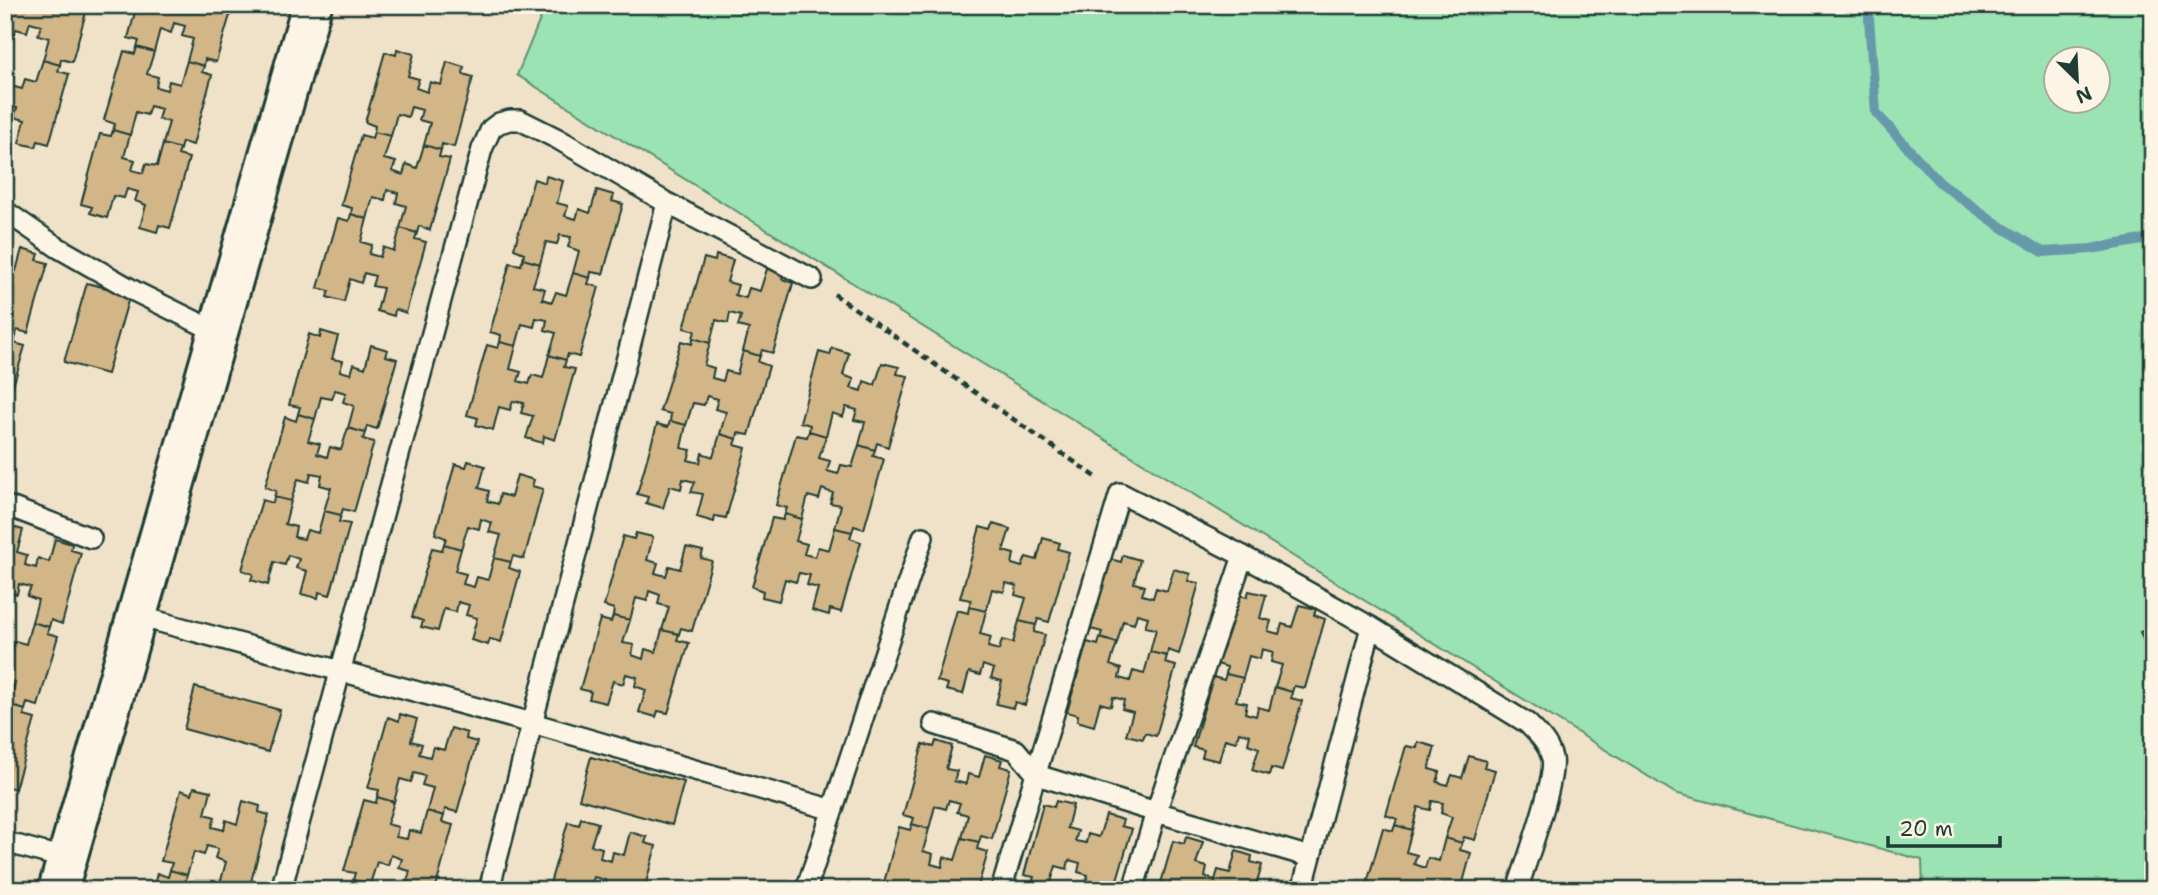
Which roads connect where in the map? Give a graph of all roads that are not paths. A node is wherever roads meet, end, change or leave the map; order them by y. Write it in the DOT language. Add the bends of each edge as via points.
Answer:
graph roads {
  1 [pos="312,5"];
  2 [pos="667,203"];
  3 [pos="5,211"];
  4 [pos="812,279"];
  5 [pos="219,333"];
  6 [pos="5,505"];
  7 [pos="923,537"];
  8 [pos="90,538"];
  9 [pos="1243,556"];
  10 [pos="138,615"];
  11 [pos="1371,627"];
  12 [pos="340,671"];
  13 [pos="532,723"];
  14 [pos="934,724"];
  15 [pos="1037,775"];
  16 [pos="833,810"];
  17 [pos="1156,812"];
  18 [pos="5,842"];
  19 [pos="1310,857"];
  20 [pos="62,874"];
  21 [pos="281,890"];
  22 [pos="489,890"];
  23 [pos="806,890"];
  24 [pos="1001,890"];
  25 [pos="1133,890"];
  26 [pos="1302,890"];
  27 [pos="1517,890"];
  1 -- 5 [label="street"];
  2 -- 4 [label="lane"];
  2 -- 12 [label="lane" via="520,120 491,129"];
  2 -- 13 [label="lane"];
  3 -- 5 [label="lane" via="57,247"];
  5 -- 10 [label="street"];
  6 -- 8 [label="lane"];
  7 -- 16 [label="lane"];
  9 -- 11 [label="lane"];
  9 -- 15 [label="lane" via="1120,493"];
  9 -- 17 [label="lane"];
  10 -- 12 [label="lane"];
  10 -- 20 [label="street"];
  11 -- 19 [label="lane"];
  11 -- 27 [label="lane" via="1527,723 1546,742 1553,761 1549,787"];
  12 -- 13 [label="lane"];
  12 -- 21 [label="lane"];
  13 -- 16 [label="lane"];
  13 -- 22 [label="lane"];
  14 -- 15 [label="lane" via="1016,750"];
  15 -- 17 [label="lane"];
  15 -- 24 [label="lane"];
  16 -- 23 [label="lane"];
  17 -- 19 [label="lane"];
  17 -- 25 [label="lane"];
  18 -- 20 [label="lane"];
  19 -- 26 [label="lane"];
}
